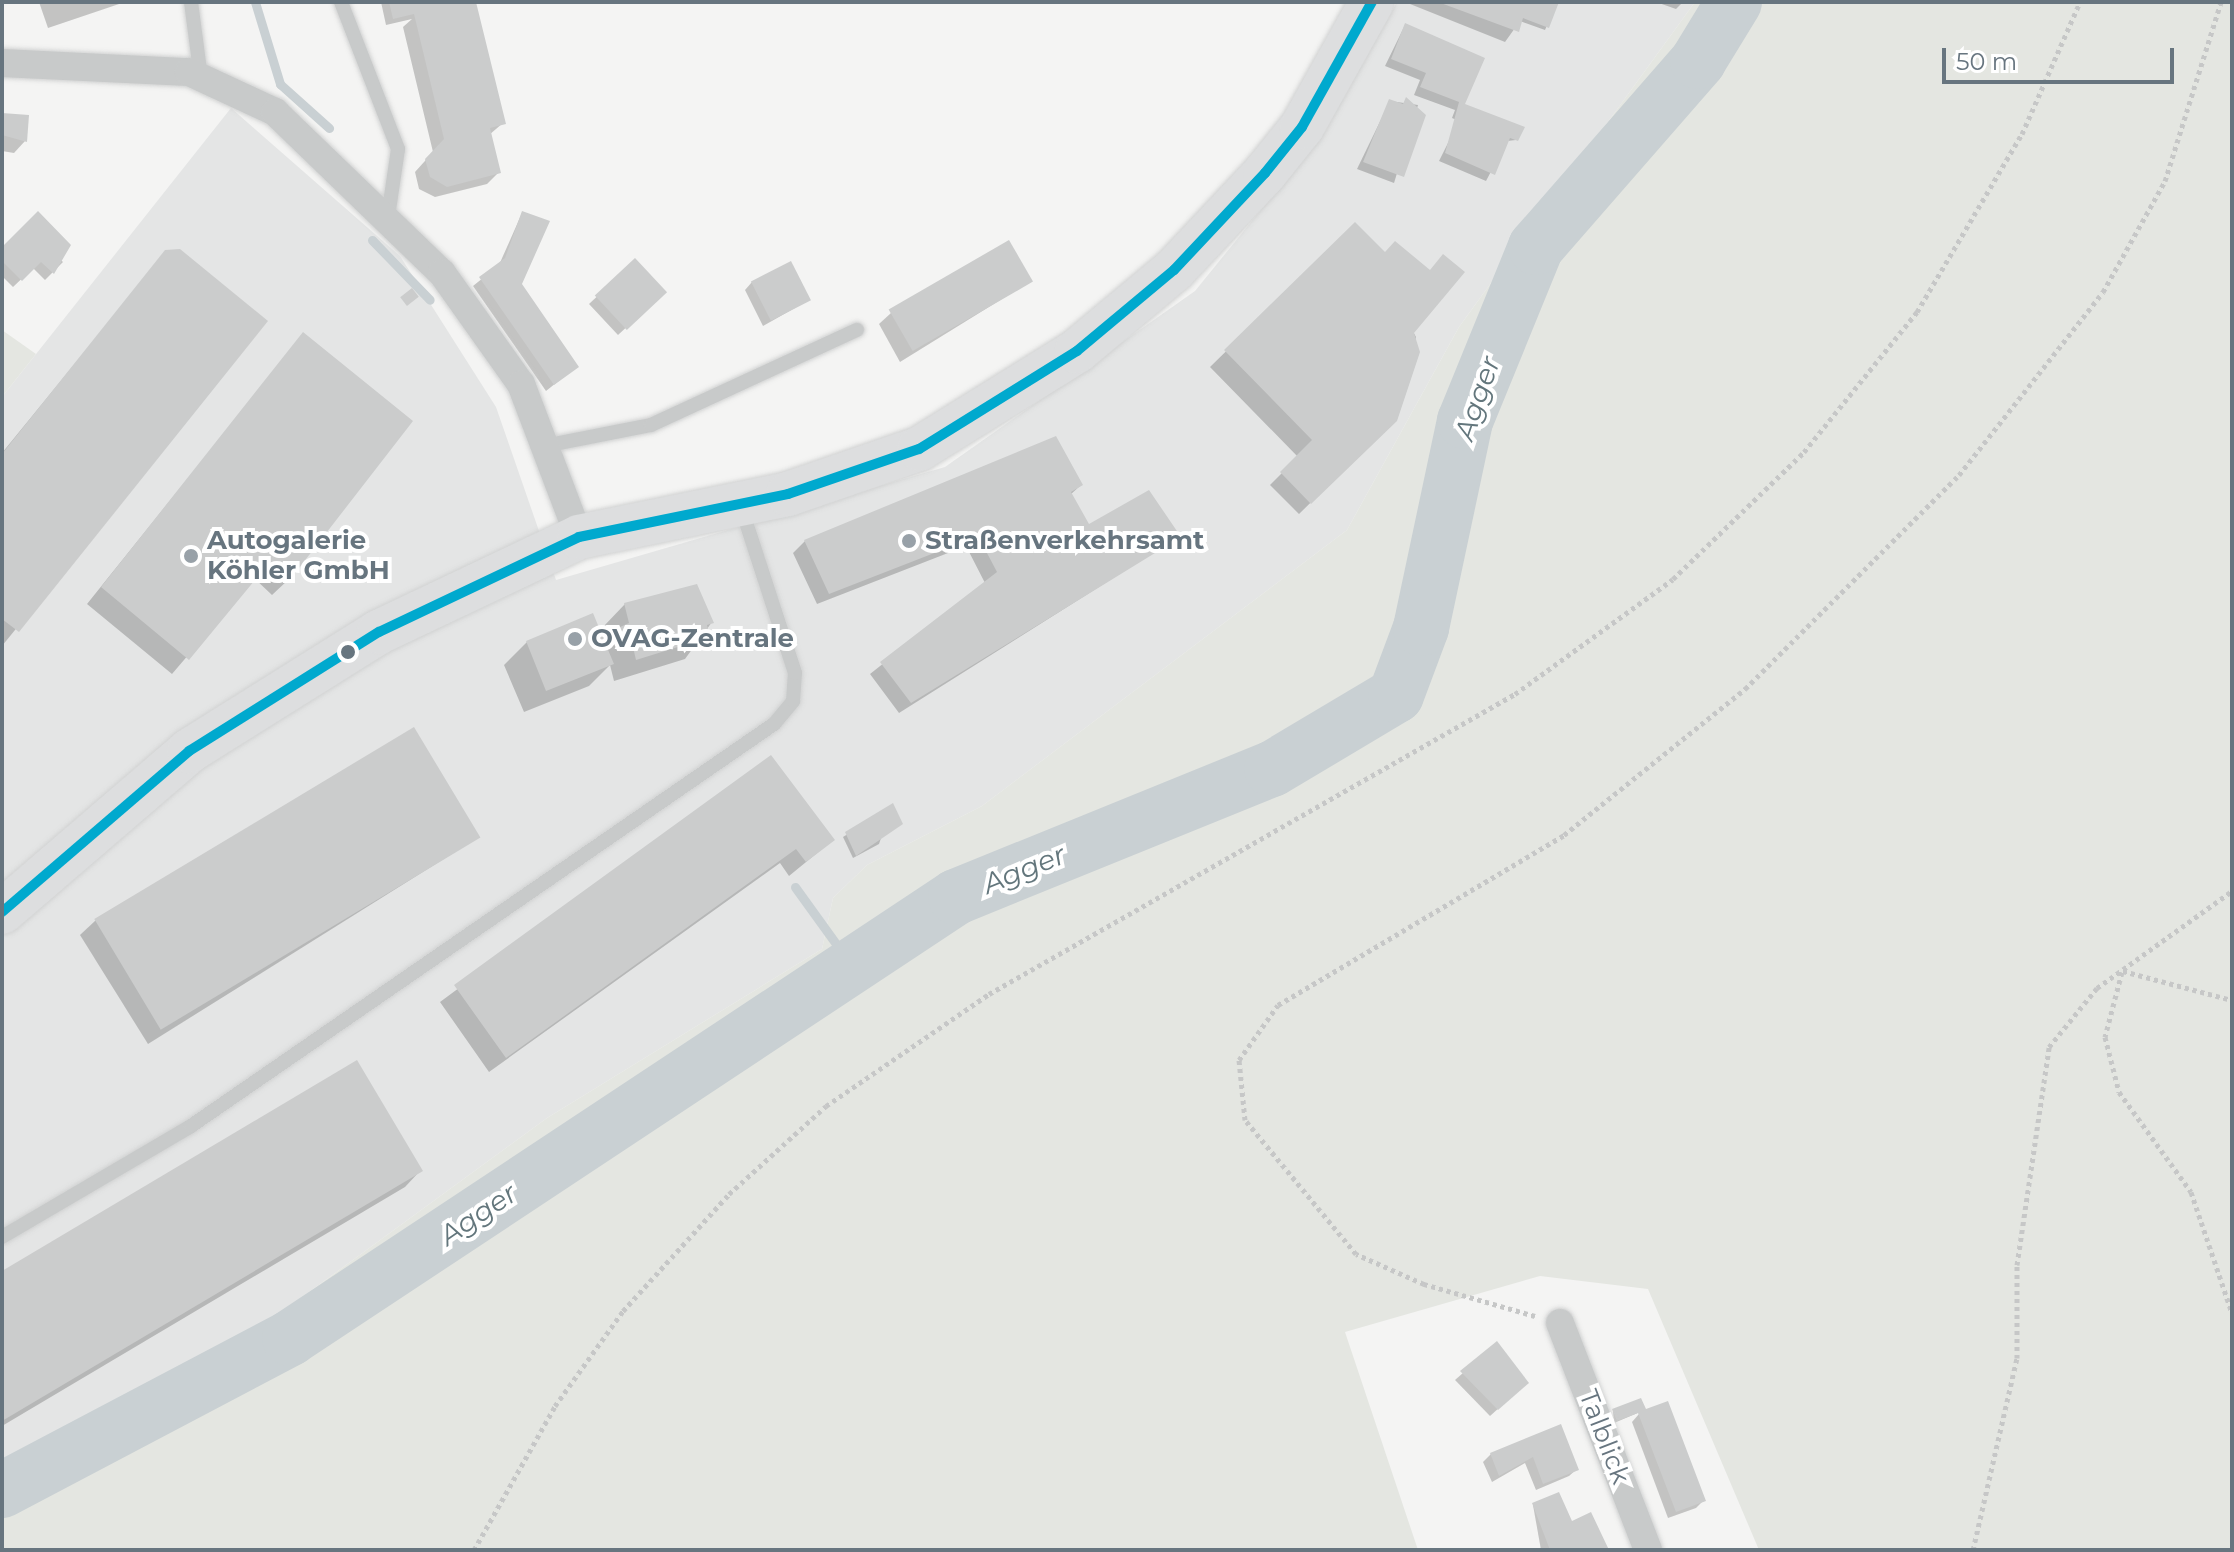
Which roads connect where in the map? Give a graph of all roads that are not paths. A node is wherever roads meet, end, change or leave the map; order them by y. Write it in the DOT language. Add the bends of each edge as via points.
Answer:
graph roads {
  1 [pos="191,2"];
  2 [pos="341,2"];
  3 [pos="1372,2"];
  4 [pos="2,63"];
  5 [pos="201,78"];
  6 [pos="388,217"];
  7 [pos="857,330"];
  8 [pos="544,446"];
  9 [pos="739,504"];
  10 [pos="579,537"];
  11 [pos="2,912"];
  12 [pos="2,1237"];
  13 [pos="1560,1323"];
  14 [pos="1648,1550"];
  1 -- 5 [label="lane"];
  2 -- 6 [label="lane" via="398,149"];
  3 -- 9 [label="main road" via="1302,127 1265,173 1174,270 1077,351 919,449"];
  4 -- 5 [label="street"];
  5 -- 6 [label="street" via="275,112"];
  6 -- 8 [label="street" via="442,273 521,384"];
  7 -- 8 [label="lane" via="651,425"];
  8 -- 10 [label="street"];
  9 -- 10 [label="main road"];
  9 -- 12 [label="lane" via="795,673 793,701 774,724 191,1126"];
  10 -- 11 [label="main road" via="379,632 276,692 114,809"];
  13 -- 14 [label="street, Talblick"];
}
